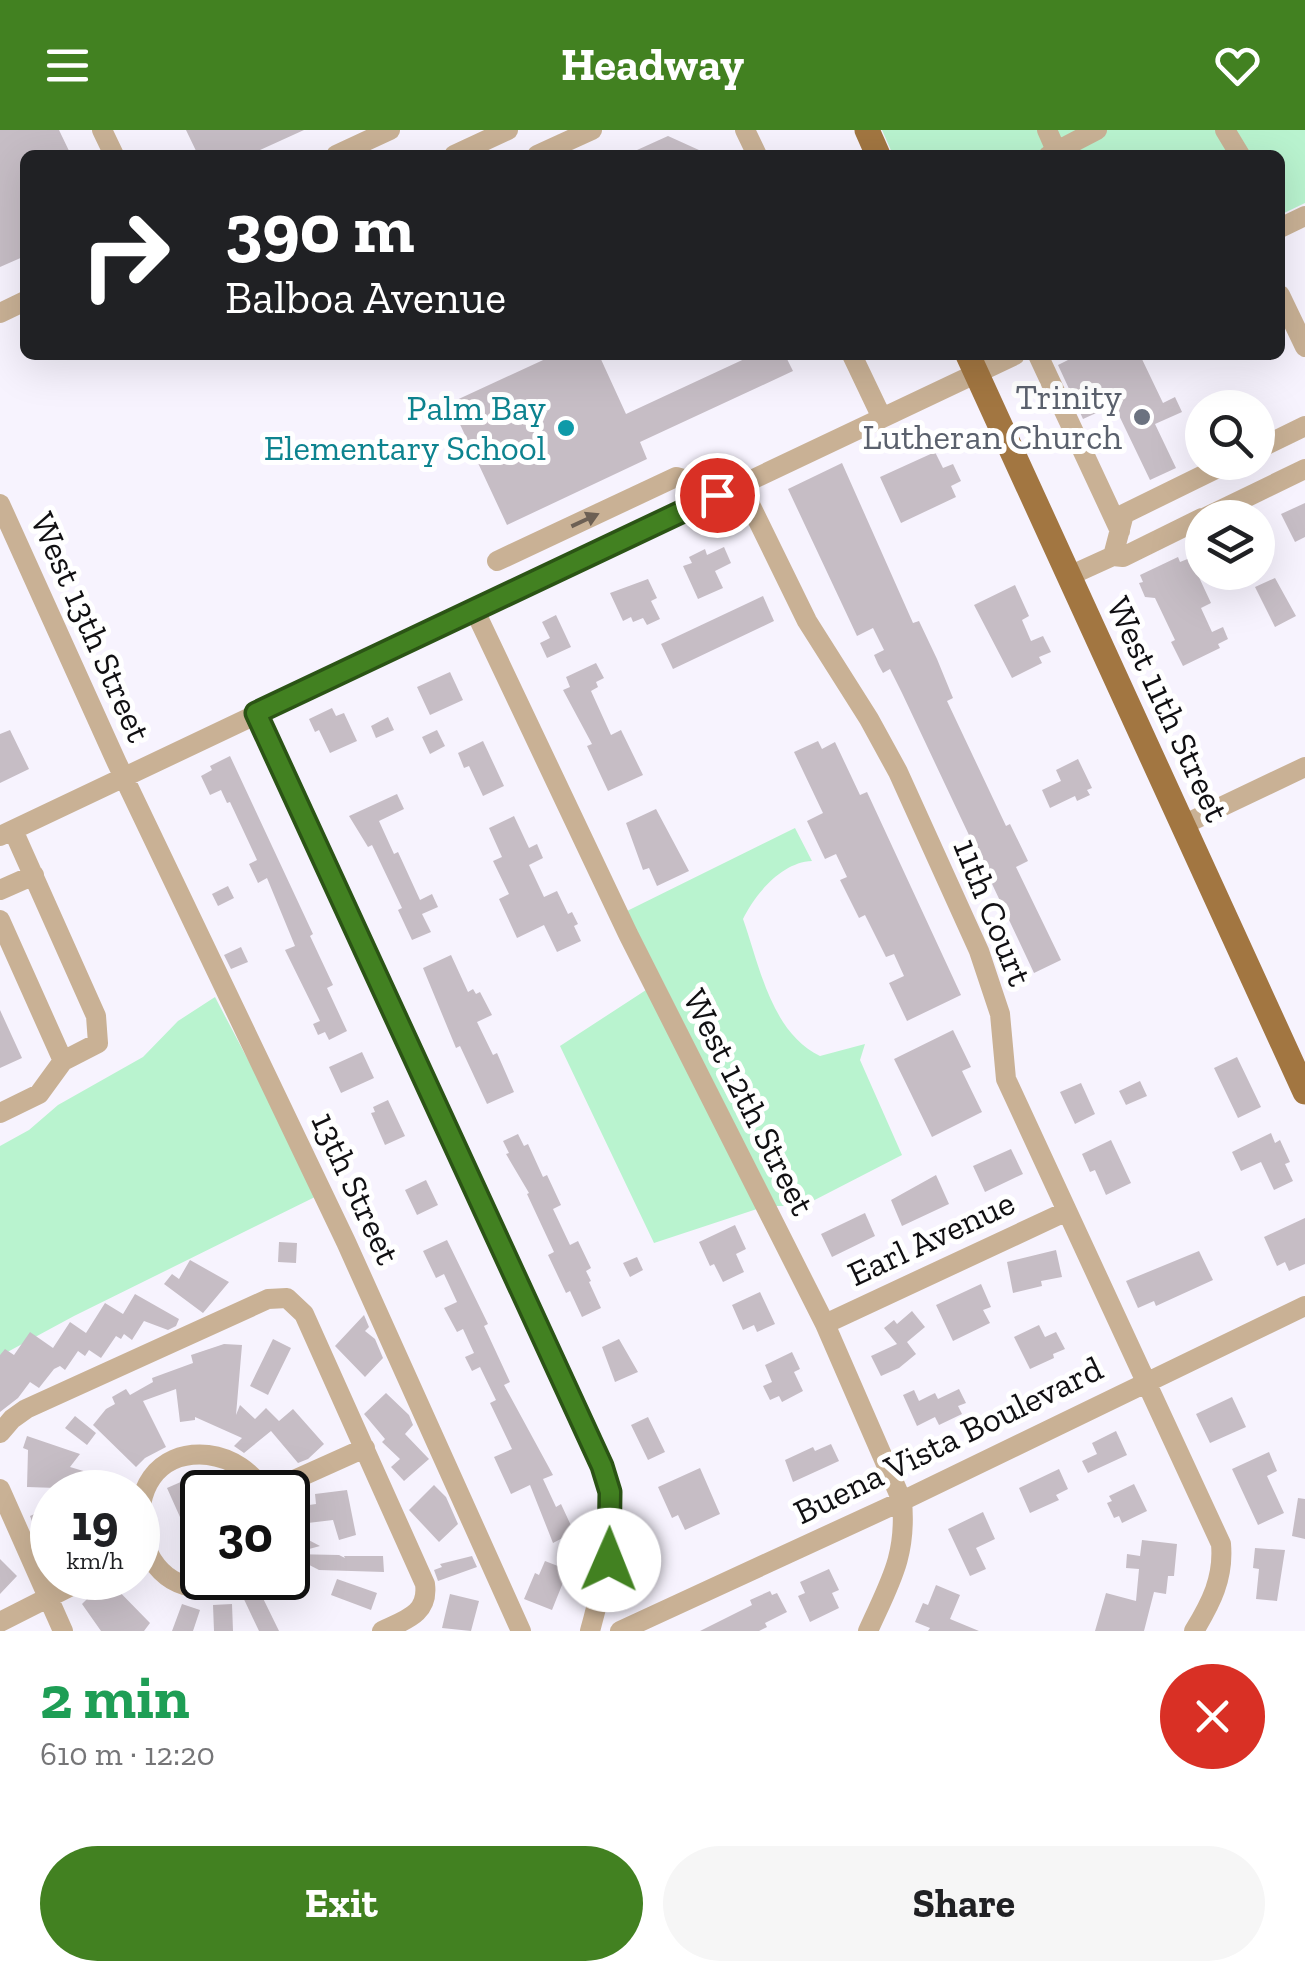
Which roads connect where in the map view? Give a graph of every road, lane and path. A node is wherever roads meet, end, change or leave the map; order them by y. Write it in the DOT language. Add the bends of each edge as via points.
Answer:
graph roads {
  1 [pos="390,130"];
  2 [pos="508,130"];
  3 [pos="592,130"];
  4 [pos="1097,130"];
  5 [pos="347,150"];
  6 [pos="465,150"];
  7 [pos="548,150"];
  8 [pos="1062,150"];
  9 [pos="1285,305"];
  10 [pos="1305,347"];
  11 [pos="854,360"];
  12 [pos="1040,360"];
  13 [pos="973,364"];
  14 [pos="882,418"];
  15 [pos="1305,426"];
  16 [pos="1275,441"];
  17 [pos="1305,469"];
  18 [pos="1193,480"];
  19 [pos="740,484"];
  20 [pos="717,495"];
  21 [pos="1240,500"];
  22 [pos="0,504"];
  23 [pos="1185,527"];
  24 [pos="1120,532"];
  25 [pos="1113,556"];
  26 [pos="497,561"];
  27 [pos="1069,576"];
  28 [pos="474,610"];
  29 [pos="256,713"];
  30 [pos="1305,768"];
  31 [pos="124,776"];
  32 [pos="1183,825"];
  33 [pos="6,833"];
  34 [pos="34,875"];
  35 [pos="0,890"];
  36 [pos="0,920"];
  37 [pos="63,1061"];
  38 [pos="1305,1092"];
  39 [pos="0,1113"];
  40 [pos="1065,1212"];
  41 [pos="1305,1306"];
  42 [pos="825,1324"];
  43 [pos="1145,1380"];
  44 [pos="0,1433"];
  45 [pos="365,1448"];
  46 [pos="243,1470"];
  47 [pos="160,1472"];
  48 [pos="310,1472"];
  49 [pos="0,1488"];
  50 [pos="902,1501"];
  51 [pos="30,1557"];
  52 [pos="44,1600"];
  53 [pos="49,1600"];
  54 [pos="0,1622"];
  55 [pos="63,1631"];
  56 [pos="382,1631"];
  57 [pos="521,1631"];
  58 [pos="590,1631"];
  59 [pos="620,1631"];
  60 [pos="868,1631"];
  61 [pos="1194,1631"];
  1 -- 5 [label="street"];
  2 -- 6 [label="street"];
  3 -- 7 [label="street"];
  4 -- 8 [label="street"];
  9 -- 10 [label="street"];
  11 -- 14 [label="street"];
  12 -- 24 [label="street"];
  13 -- 14 [label="street"];
  13 -- 27 [label="main road, West 11th Street"];
  14 -- 19 [label="street"];
  15 -- 16 [label="street"];
  17 -- 21 [label="street"];
  18 -- 24 [label="street" via="1124,514"];
  19 -- 20 [label="street"];
  19 -- 40 [label="street, 11th Court" via="806,620 898,772 971,933 1000,1014 1006,1080"];
  26 -- 20 [label="street, one-way" via="676,478 712,487"];
  20 -- 28 [label="street"];
  22 -- 31 [label="street, West 13th Street"];
  23 -- 25 [label="street"];
  24 -- 25 [label="street"];
  25 -- 27 [label="street"];
  27 -- 32 [label="main road, West 11th Street"];
  28 -- 29 [label="street"];
  28 -- 42 [label="street, West 12th Street"];
  29 -- 31 [label="street"];
  29 -- 58 [label="street" via="602,1466 610,1492 609,1560"];
  30 -- 32 [label="street"];
  31 -- 33 [label="street"];
  31 -- 57 [label="street, 13th Street" via="346,1242"];
  32 -- 38 [label="main road, West 11th Street"];
  33 -- 34 [label="street"];
  34 -- 35 [label="street"];
  34 -- 37 [label="street" via="96,1016 98,1042"];
  36 -- 37 [label="street"];
  37 -- 39 [label="street" via="39,1094"];
  40 -- 42 [label="street, Earl Avenue"];
  40 -- 43 [label="street, 11th Court"];
  41 -- 43 [label="street, Buena Vista Boulevard"];
  42 -- 50 [label="street, West 12th Street"];
  43 -- 50 [label="street, Buena Vista Boulevard"];
  43 -- 61 [label="street, 11th Court" via="1221,1544 1214,1599"];
  44 -- 45 [label="street" via="26,1409 280,1296 304,1314"];
  45 -- 48 [label="street"];
  45 -- 56 [label="street" via="426,1590 421,1610"];
  46 -- 47 [label="street" via="222,1458 195,1455"];
  49 -- 51 [label="street"];
  50 -- 59 [label="street, Buena Vista Boulevard"];
  50 -- 60 [label="street, West 12th Street" via="900,1559"];
  52 -- 54 [label="street"];
  53 -- 55 [label="street"];
}
